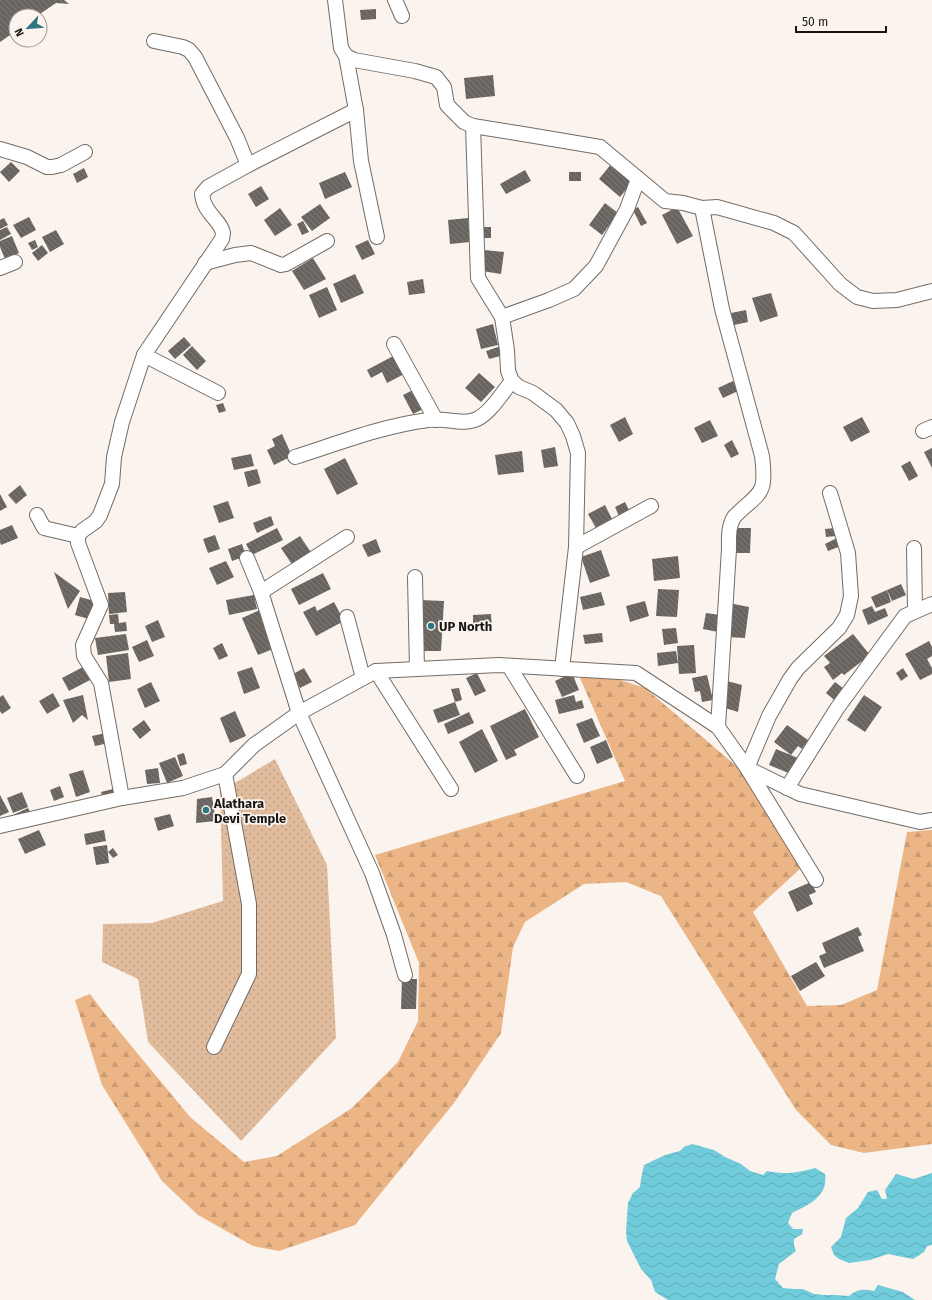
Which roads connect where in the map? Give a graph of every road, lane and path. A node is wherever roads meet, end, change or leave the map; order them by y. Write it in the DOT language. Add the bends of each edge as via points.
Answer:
graph roads {
  1 [pos="335,0"];
  2 [pos="395,0"];
  3 [pos="402,16"];
  4 [pos="154,41"];
  5 [pos="346,56"];
  6 [pos="356,110"];
  7 [pos="473,126"];
  8 [pos="0,149"];
  9 [pos="85,152"];
  10 [pos="248,166"];
  11 [pos="638,180"];
  12 [pos="702,208"];
  13 [pos="377,237"];
  14 [pos="327,241"];
  15 [pos="15,262"];
  16 [pos="205,263"];
  17 [pos="0,268"];
  18 [pos="932,292"];
  19 [pos="502,316"];
  20 [pos="394,344"];
  21 [pos="144,355"];
  22 [pos="512,381"];
  23 [pos="218,393"];
  24 [pos="436,420"];
  25 [pos="295,457"];
  26 [pos="830,493"];
  27 [pos="651,506"];
  28 [pos="37,515"];
  29 [pos="78,536"];
  30 [pos="347,537"];
  31 [pos="576,547"];
  32 [pos="914,548"];
  33 [pos="247,558"];
  34 [pos="415,577"];
  35 [pos="261,592"];
  36 [pos="932,604"];
  37 [pos="916,611"];
  38 [pos="347,617"];
  39 [pos="509,666"];
  40 [pos="417,669"];
  41 [pos="562,669"];
  42 [pos="376,671"];
  43 [pos="363,678"];
  44 [pos="299,713"];
  45 [pos="718,727"];
  46 [pos="747,768"];
  47 [pos="225,774"];
  48 [pos="577,776"];
  49 [pos="787,788"];
  50 [pos="451,789"];
  51 [pos="122,798"];
  52 [pos="932,820"];
  53 [pos="0,826"];
  54 [pos="816,880"];
  55 [pos="405,975"];
  56 [pos="214,1047"];
  1 -- 5 [label="street" via="341,48"];
  2 -- 3 [label="street"];
  4 -- 10 [label="street" via="189,50 237,138"];
  5 -- 6 [label="street"];
  5 -- 7 [label="street" via="354,60 436,77 444,87 447,105 464,122"];
  6 -- 10 [label="street"];
  6 -- 13 [label="street" via="361,161"];
  7 -- 11 [label="street" via="600,147"];
  7 -- 19 [label="street" via="478,278"];
  8 -- 9 [label="street" via="52,168"];
  10 -- 16 [label="street" via="208,187 202,194 203,202 223,233 222,239"];
  11 -- 12 [label="street" via="665,201"];
  11 -- 19 [label="street" via="627,209 596,266 574,289"];
  12 -- 18 [label="street" via="717,207 774,223 794,233 840,284 857,297 873,301 896,300"];
  12 -- 45 [label="street" via="722,309 762,456 764,475 764,486 760,494 734,517 730,531"];
  14 -- 16 [label="street" via="281,265 251,253 235,254"];
  15 -- 17 [label="street"];
  16 -- 21 [label="street"];
  19 -- 22 [label="street" via="508,371"];
  20 -- 24 [label="street"];
  21 -- 23 [label="street"];
  21 -- 29 [label="street" via="122,422 114,457 112,484 100,515"];
  22 -- 24 [label="street" via="486,413 478,418 463,422"];
  22 -- 31 [label="street" via="556,410 574,436 578,453"];
  24 -- 25 [label="street" via="370,433"];
  26 -- 46 [label="street" via="848,553 851,596 847,615 839,628 790,679 769,716"];
  27 -- 31 [label="street"];
  28 -- 29 [label="street" via="44,528"];
  29 -- 51 [label="street" via="78,543 101,605 83,645 84,656 101,683"];
  30 -- 35 [label="street"];
  31 -- 41 [label="street"];
  32 -- 37 [label="street"];
  33 -- 35 [label="street"];
  34 -- 40 [label="street"];
  35 -- 44 [label="street"];
  36 -- 37 [label="street"];
  37 -- 49 [label="street" via="905,616 838,707"];
  38 -- 43 [label="street"];
  39 -- 40 [label="street"];
  39 -- 41 [label="street"];
  39 -- 48 [label="street"];
  40 -- 42 [label="street"];
  41 -- 45 [label="street" via="636,673"];
  42 -- 43 [label="street"];
  42 -- 50 [label="street"];
  43 -- 44 [label="street"];
  44 -- 47 [label="street" via="254,745"];
  44 -- 55 [label="street" via="372,873"];
  45 -- 46 [label="street"];
  46 -- 49 [label="street"];
  46 -- 54 [label="street"];
  47 -- 51 [label="street" via="183,788"];
  47 -- 56 [label="street" via="249,904 249,974"];
  49 -- 52 [label="street" via="800,794 920,822"];
  51 -- 53 [label="street"];
}
